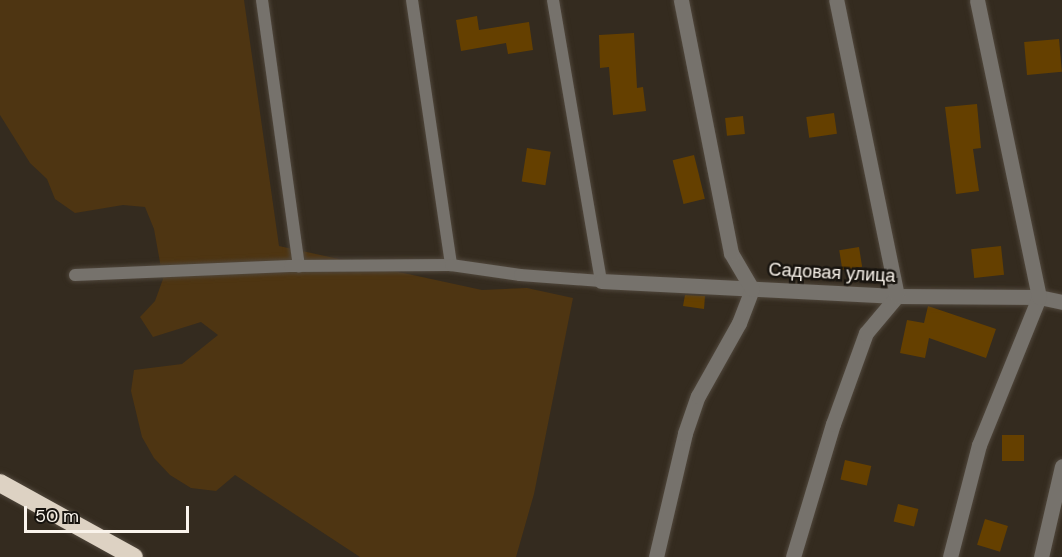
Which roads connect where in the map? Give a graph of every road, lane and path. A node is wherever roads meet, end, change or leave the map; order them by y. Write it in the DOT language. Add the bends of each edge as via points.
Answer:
graph roads {
  1 [pos="262,0"];
  2 [pos="412,0"];
  3 [pos="553,0"];
  4 [pos="681,0"];
  5 [pos="836,0"];
  6 [pos="976,0"];
  7 [pos="451,265"];
  8 [pos="299,266"];
  9 [pos="75,275"];
  10 [pos="601,281"];
  11 [pos="752,289"];
  12 [pos="897,296"];
  13 [pos="1039,297"];
  14 [pos="1062,302"];
  15 [pos="1062,465"];
  16 [pos="0,483"];
  17 [pos="1057,516"];
  18 [pos="134,557"];
  19 [pos="656,557"];
  20 [pos="793,557"];
  21 [pos="950,557"];
  22 [pos="1041,557"];
  1 -- 8 [label="lane"];
  2 -- 7 [label="lane"];
  3 -- 10 [label="lane"];
  4 -- 11 [label="street" via="731,253"];
  5 -- 12 [label="street"];
  6 -- 13 [label="street"];
  7 -- 8 [label="lane"];
  7 -- 10 [label="lane"];
  8 -- 9 [label="lane"];
  10 -- 11 [label="street, Садовая улица"];
  11 -- 12 [label="street, Садовая улица"];
  11 -- 19 [label="street" via="739,323 698,396 685,433"];
  12 -- 13 [label="street, Садовая улица"];
  12 -- 20 [label="street" via="866,333"];
  13 -- 14 [label="street, Садовая улица"];
  13 -- 21 [label="street" via="979,445"];
  15 -- 17 [label="street" via="1053,490"];
  16 -- 18 [label="highway"];
  17 -- 22 [label="street"];
}
